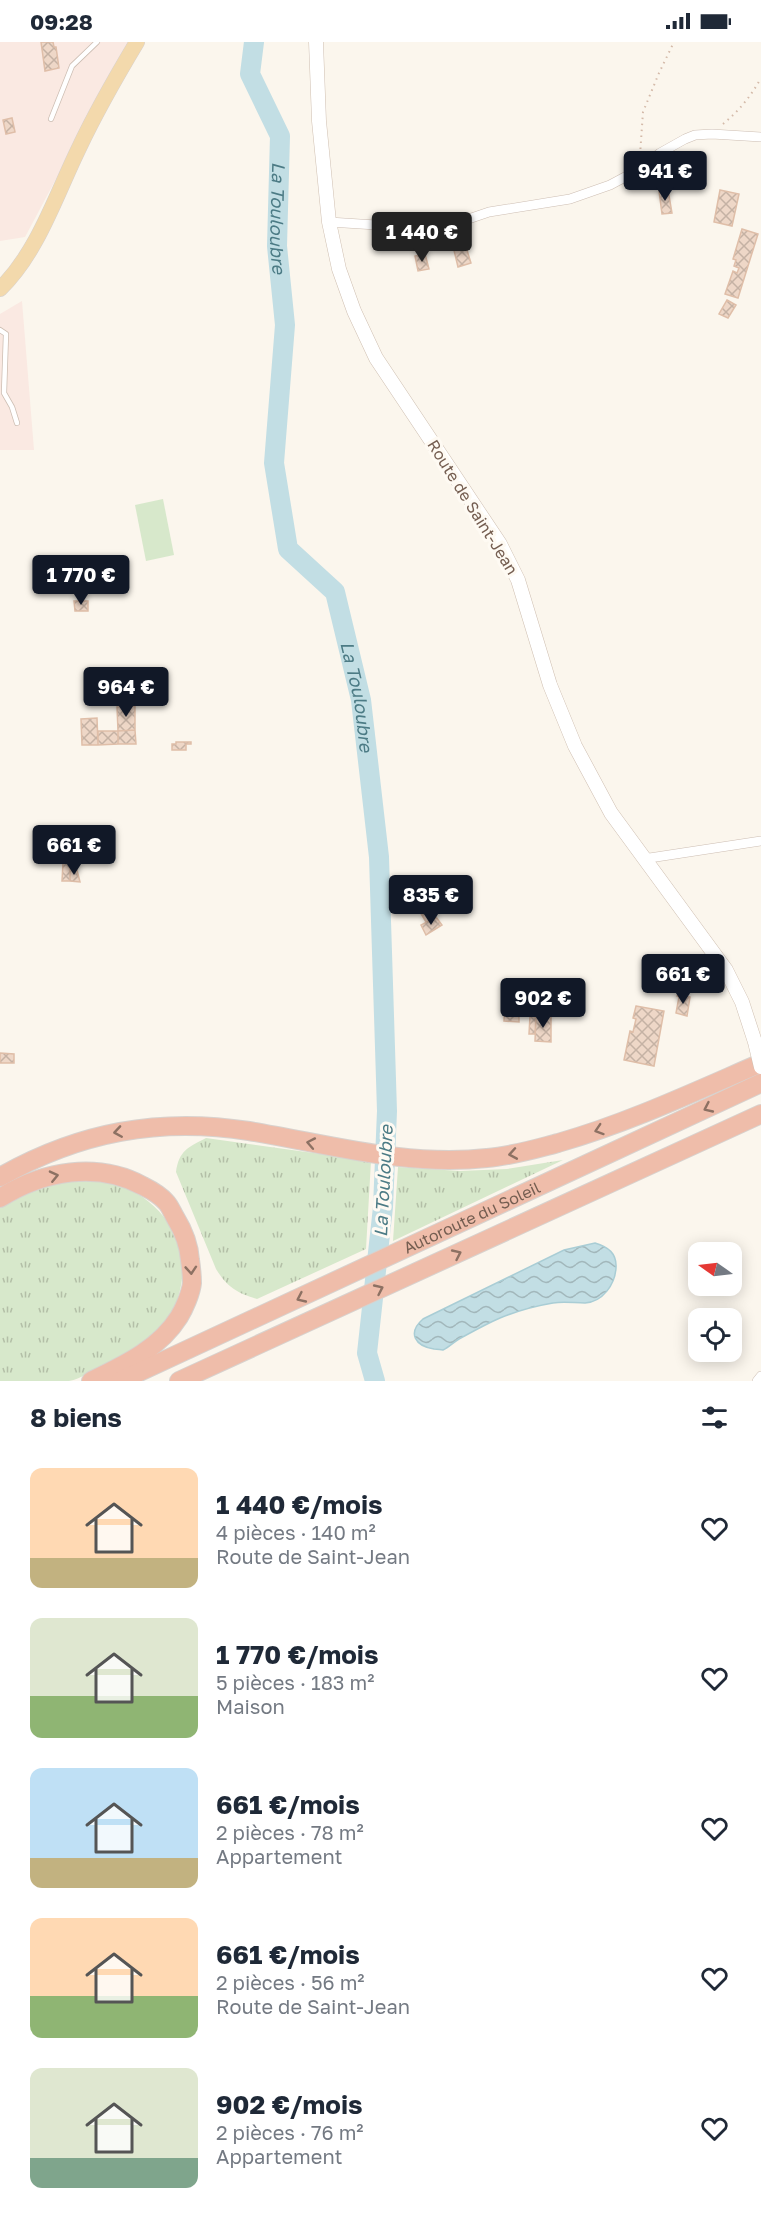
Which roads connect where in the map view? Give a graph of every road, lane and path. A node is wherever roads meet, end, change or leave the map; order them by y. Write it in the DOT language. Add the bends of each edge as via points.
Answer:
graph roads {
  1 [pos="97,42"];
  2 [pos="137,42"];
  3 [pos="316,42"];
  4 [pos="674,42"];
  5 [pos="761,78"];
  6 [pos="51,119"];
  7 [pos="712,134"];
  8 [pos="761,137"];
  9 [pos="640,168"];
  10 [pos="329,222"];
  11 [pos="0,289"];
  12 [pos="0,330"];
  13 [pos="17,423"];
  14 [pos="761,841"];
  15 [pos="643,859"];
  16 [pos="761,1065"];
  17 [pos="761,1083"];
  18 [pos="761,1114"];
  19 [pos="0,1177"];
  20 [pos="0,1198"];
  21 [pos="354,1301"];
  22 [pos="761,1376"];
  23 [pos="91,1381"];
  24 [pos="120,1381"];
  25 [pos="178,1381"];
  26 [pos="204,1381"];
  27 [pos="757,1381"];
  1 -- 6 [label="lane" via="72,66"];
  2 -- 11 [label="main road" via="80,145 34,242"];
  3 -- 10 [label="street, Route de Saint-Jean" via="318,121"];
  4 -- 9 [label="path" via="643,112"];
  5 -- 7 [label="path" via="734,116"];
  7 -- 8 [label="street"];
  7 -- 9 [label="street" via="685,139"];
  9 -- 10 [label="street" via="570,200 489,212 439,229"];
  10 -- 15 [label="street, Route de Saint-Jean" via="339,269 376,358 500,544 518,580 550,685 575,746 611,813"];
  12 -- 13 [label="lane" via="6,334 4,393"];
  14 -- 15 [label="street"];
  15 -- 16 [label="street, Route de Saint-Jean, bridge" via="726,970 742,1002"];
  16 -- 19 [label="highway, one-way" via="629,1120 524,1152 487,1159 396,1158 246,1131 179,1126 114,1131 55,1149"];
  17 -- 24 [label="highway, Autoroute du Soleil, one-way"];
  21 -- 18 [label="highway, Autoroute du Soleil, one-way"];
  20 -- 23 [label="highway, one-way" via="46,1177 73,1171 102,1171 133,1180 153,1192 165,1201 182,1227 190,1252 192,1284 180,1317 154,1346"];
  21 -- 25 [label="highway, Autoroute du Soleil"];
  21 -- 26 [label="highway" via="301,1335"];
  22 -- 27 [label="street"];
}
